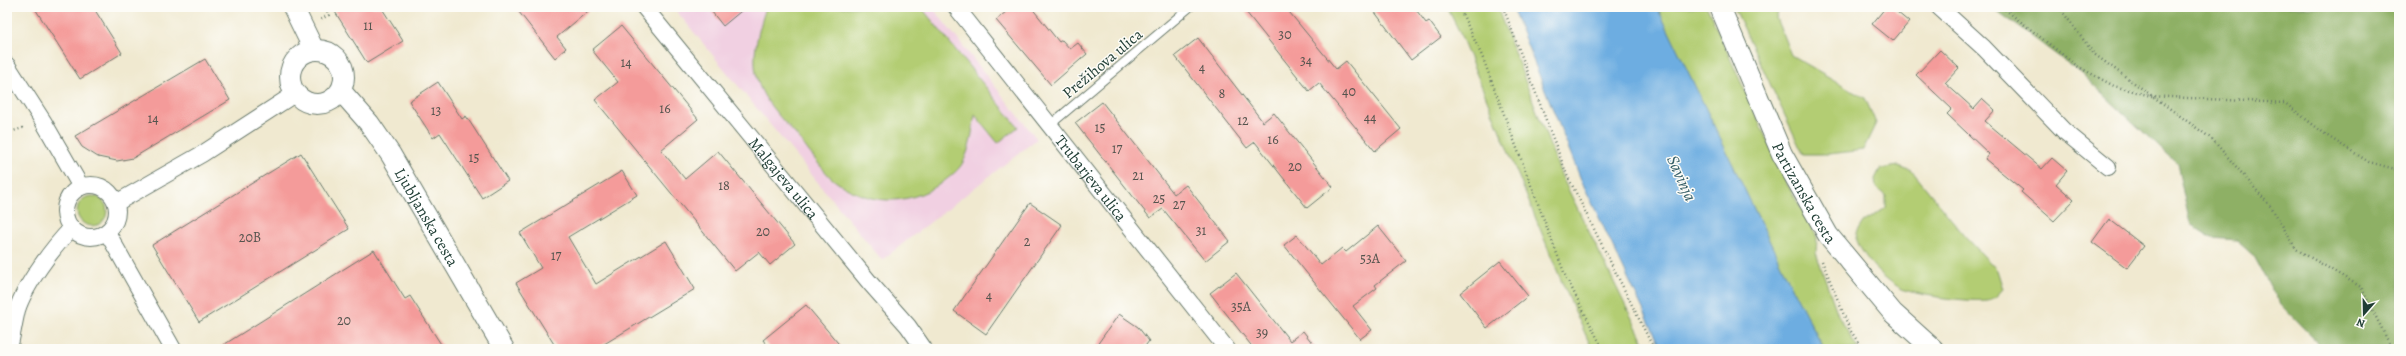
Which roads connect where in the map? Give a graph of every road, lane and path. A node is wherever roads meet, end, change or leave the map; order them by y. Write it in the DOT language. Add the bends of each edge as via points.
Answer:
graph roads {
  1 [pos="293,7"];
  2 [pos="644,7"];
  3 [pos="956,7"];
  4 [pos="1190,7"];
  5 [pos="1459,7"];
  6 [pos="1503,7"];
  7 [pos="1720,7"];
  8 [pos="1939,7"];
  9 [pos="2002,7"];
  10 [pos="2060,7"];
  11 [pos="314,50"];
  12 [pos="7,65"];
  13 [pos="341,91"];
  14 [pos="296,93"];
  15 [pos="2151,96"];
  16 [pos="1050,125"];
  17 [pos="2108,167"];
  18 [pos="2399,170"];
  19 [pos="81,187"];
  20 [pos="116,202"];
  21 [pos="72,228"];
  22 [pos="107,232"];
  23 [pos="1828,235"];
  24 [pos="9,349"];
  25 [pos="173,349"];
  26 [pos="504,349"];
  27 [pos="924,349"];
  28 [pos="1227,349"];
  29 [pos="1603,349"];
  30 [pos="1654,349"];
  31 [pos="1863,349"];
  32 [pos="1933,349"];
  33 [pos="2392,349"];
  1 -- 11 [label="street"];
  2 -- 27 [label="street, Malgajeva ulica" via="870,284 908,326"];
  3 -- 16 [label="street, Trubarjeva ulica"];
  4 -- 16 [label="lane, Prežihova ulica"];
  5 -- 29 [label="path" via="1482,56 1565,275"];
  6 -- 30 [label="path" via="1567,175"];
  7 -- 23 [label="street, Partizanska cesta" via="1782,154"];
  8 -- 17 [label="street" via="1984,48 2064,131"];
  9 -- 15 [label="path" via="2077,66 2114,86"];
  10 -- 15 [label="path" via="2094,54"];
  11 -- 13 [label="street" via="329,52 340,63 345,77"];
  11 -- 14 [label="street" via="301,55 292,66 290,80"];
  12 -- 19 [label="street"];
  13 -- 14 [label="street" via="331,100 319,104 306,102"];
  13 -- 26 [label="street, Ljubljanska cesta" via="369,123 391,155"];
  14 -- 20 [label="street" via="202,154"];
  15 -- 18 [label="path" via="2285,103 2328,137 2369,162"];
  15 -- 33 [label="path" via="2212,139 2272,208 2296,249 2361,287"];
  16 -- 28 [label="street, Trubarjeva ulica"];
  19 -- 20 [label="street" via="98,186 112,195"];
  19 -- 21 [label="street" via="69,198 66,205 65,214"];
  20 -- 22 [label="street" via="116,219"];
  21 -- 22 [label="street" via="85,236 100,236"];
  21 -- 24 [label="street" via="59,241 38,271 18,308"];
  22 -- 25 [label="street"];
  23 -- 31 [label="path" via="1821,258 1850,330"];
  23 -- 32 [label="street, Partizanska cesta" via="1893,313"];
}
